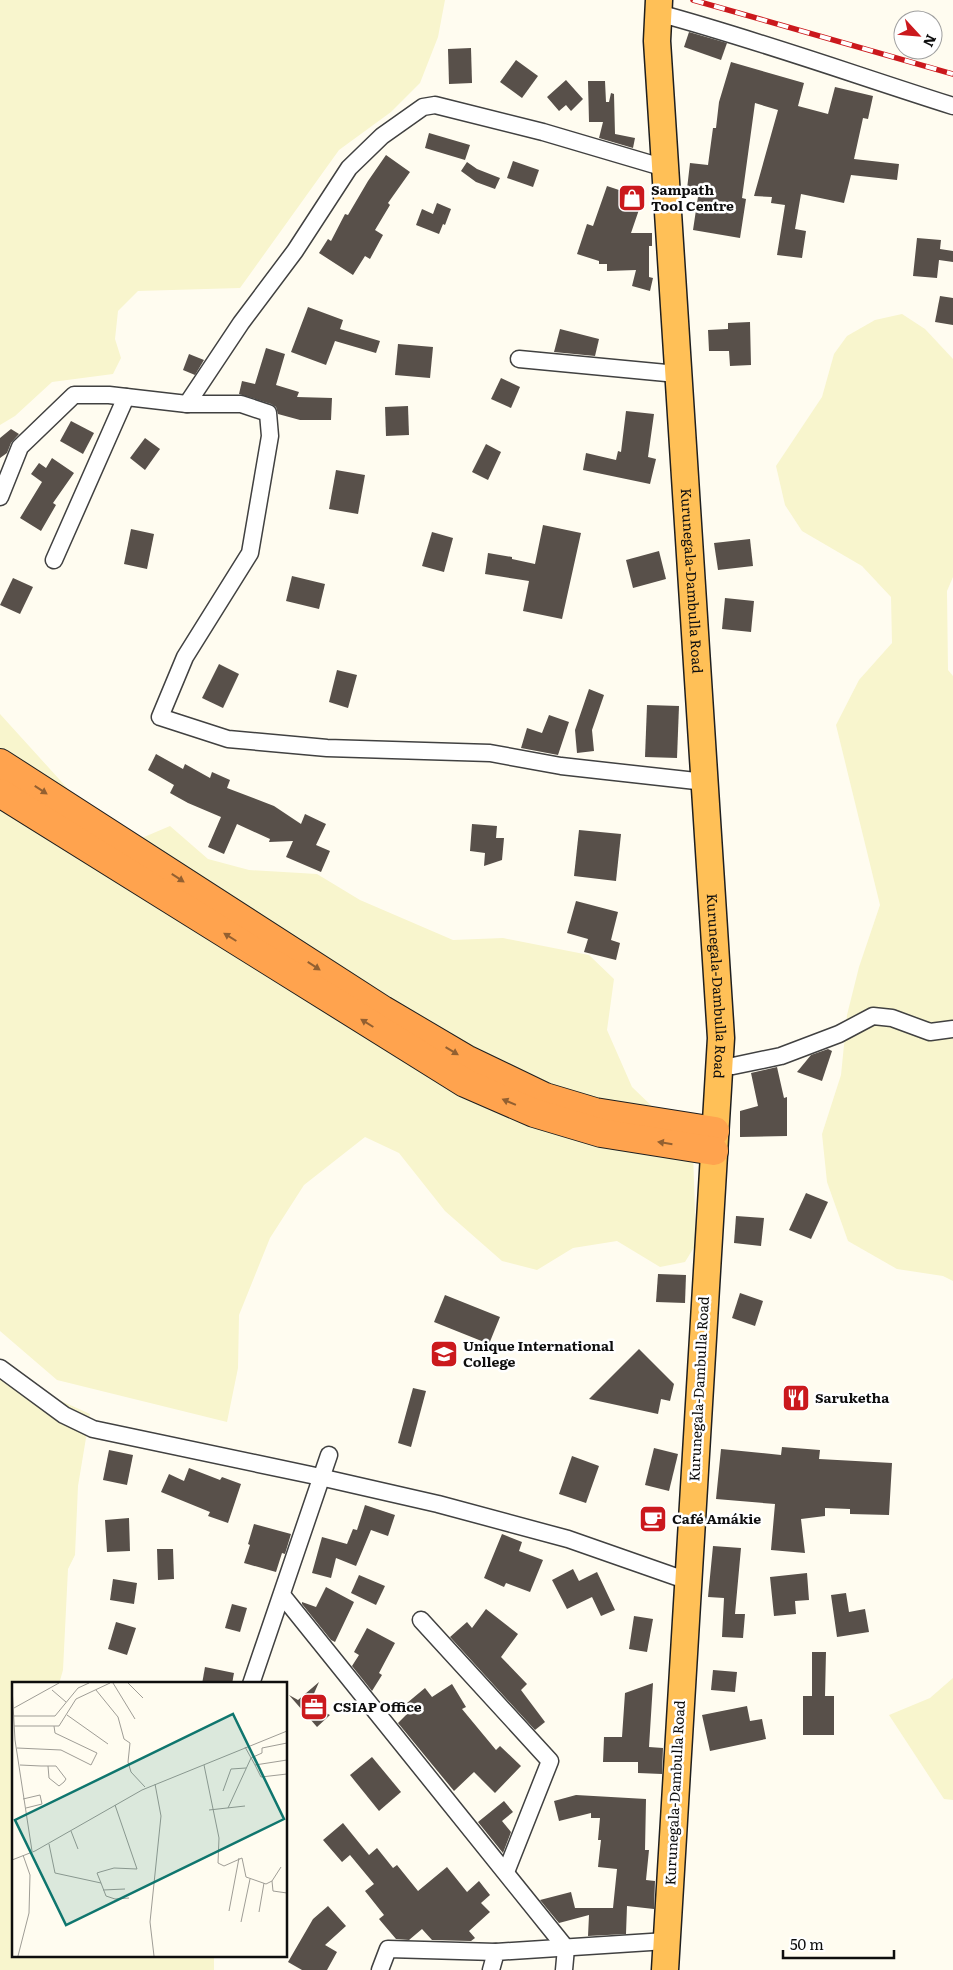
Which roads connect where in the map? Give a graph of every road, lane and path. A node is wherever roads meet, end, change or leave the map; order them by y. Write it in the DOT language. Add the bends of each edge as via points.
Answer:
graph roads {
  1 [pos="659,6"];
  2 [pos="953,106"];
  3 [pos="665,168"];
  4 [pos="519,359"];
  5 [pos="677,374"];
  6 [pos="126,397"];
  7 [pos="187,404"];
  8 [pos="0,497"];
  9 [pos="54,560"];
  10 [pos="0,763"];
  11 [pos="705,782"];
  12 [pos="0,793"];
  13 [pos="953,1029"];
  14 [pos="733,1066"];
  15 [pos="714,1141"];
  16 [pos="0,1368"];
  17 [pos="329,1455"];
  18 [pos="322,1477"];
  19 [pos="688,1581"];
  20 [pos="282,1595"];
  21 [pos="421,1620"];
  22 [pos="252,1682"];
  23 [pos="506,1872"];
  24 [pos="666,1941"];
  25 [pos="566,1948"];
  26 [pos="496,1952"];
  27 [pos="380,1970"];
  28 [pos="491,1970"];
  29 [pos="564,1970"];
  30 [pos="665,1970"];
  1 -- 2 [label="street" via="786,53"];
  1 -- 3 [label="highway, Kurunegala-Dambulla Road" via="657,41"];
  3 -- 5 [label="highway, Kurunegala-Dambulla Road"];
  3 -- 7 [label="street" via="534,130 435,105 423,106 382,136 349,168"];
  4 -- 5 [label="street"];
  5 -- 11 [label="highway, Kurunegala-Dambulla Road"];
  6 -- 7 [label="street"];
  6 -- 8 [label="street" via="74,395 20,446"];
  6 -- 9 [label="street"];
  7 -- 11 [label="street" via="241,404 268,413 270,436 250,553 185,657 160,717 228,739 326,748 490,753 561,766"];
  10 -- 15 [label="highway, one-way" via="383,1010 466,1059 544,1097"];
  11 -- 15 [label="highway, Kurunegala-Dambulla Road" via="721,1038"];
  15 -- 12 [label="highway, one-way" via="601,1133 534,1113 465,1083"];
  13 -- 14 [label="street" via="930,1032 892,1018 873,1016 838,1034 781,1056"];
  15 -- 19 [label="highway, Kurunegala-Dambulla Road"];
  16 -- 18 [label="street" via="64,1415 93,1429"];
  17 -- 18 [label="street"];
  18 -- 19 [label="street" via="568,1539"];
  18 -- 20 [label="street"];
  19 -- 24 [label="highway, Kurunegala-Dambulla Road"];
  20 -- 22 [label="street"];
  20 -- 23 [label="street"];
  21 -- 23 [label="street" via="550,1761"];
  23 -- 25 [label="street"];
  24 -- 25 [label="street"];
  24 -- 30 [label="highway, Kurunegala-Dambulla Road"];
  25 -- 26 [label="street"];
  25 -- 29 [label="street"];
  26 -- 27 [label="street" via="388,1949"];
  26 -- 28 [label="street"];
}
